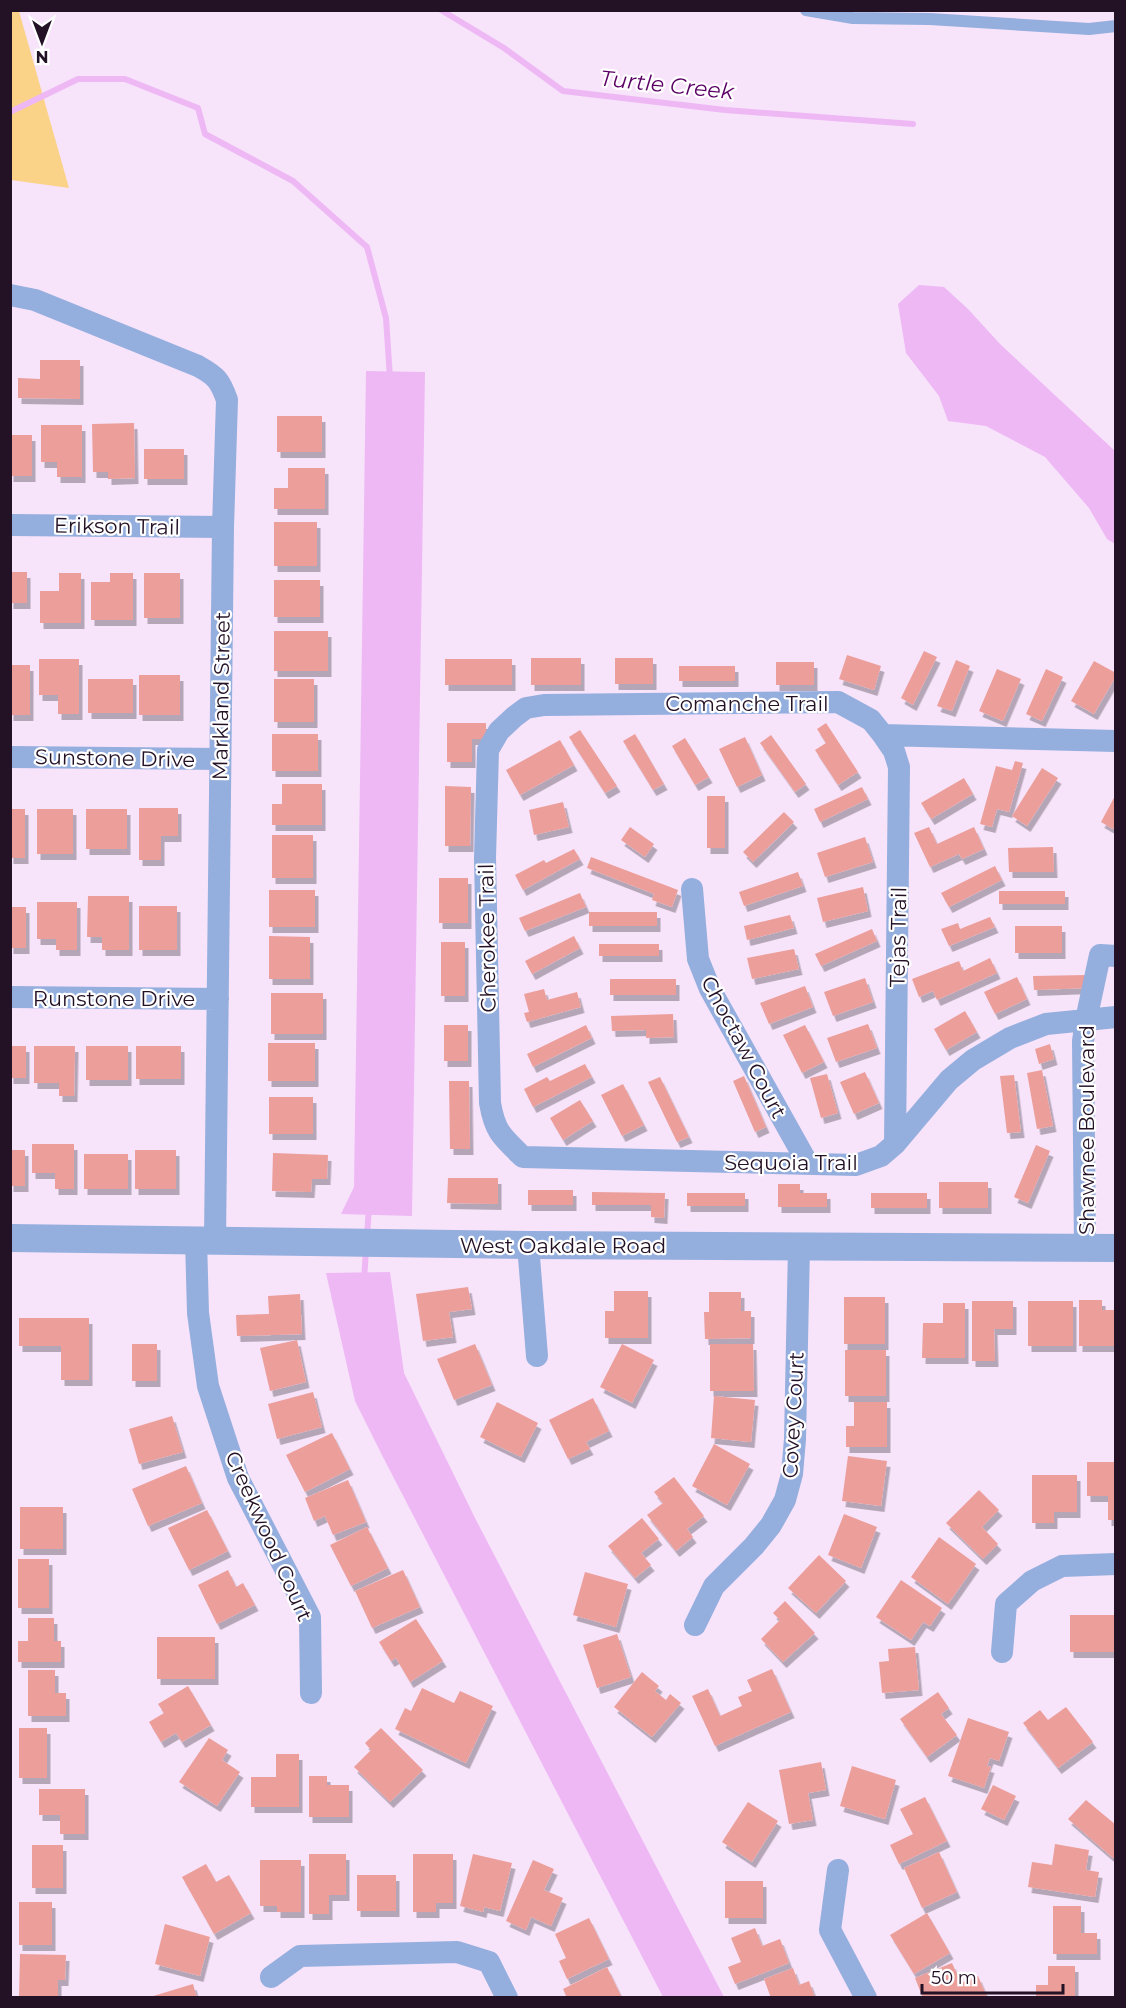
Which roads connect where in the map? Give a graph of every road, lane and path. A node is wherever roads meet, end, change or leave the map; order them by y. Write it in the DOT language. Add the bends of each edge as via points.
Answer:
graph roads {
  1 [pos="806,10"];
  2 [pos="1116,26"];
  3 [pos="10,295"];
  4 [pos="10,525"];
  5 [pos="223,527"];
  6 [pos="514,717"];
  7 [pos="883,735"];
  8 [pos="1116,741"];
  9 [pos="10,757"];
  10 [pos="220,759"];
  11 [pos="692,889"];
  12 [pos="1116,956"];
  13 [pos="10,997"];
  14 [pos="218,999"];
  15 [pos="1116,1017"];
  16 [pos="1086,1020"];
  17 [pos="895,1144"];
  18 [pos="523,1157"];
  19 [pos="808,1164"];
  20 [pos="10,1238"];
  21 [pos="205,1239"];
  22 [pos="528,1245"];
  23 [pos="799,1246"];
  24 [pos="1085,1248"];
  25 [pos="1116,1248"];
  26 [pos="537,1356"];
  27 [pos="1116,1563"];
  28 [pos="695,1624"];
  29 [pos="1002,1652"];
  30 [pos="311,1693"];
  31 [pos="838,1870"];
  32 [pos="271,1977"];
  33 [pos="507,1998"];
  34 [pos="866,1998"];
  1 -- 2 [label="lane" via="853,18 1089,29"];
  3 -- 5 [label="street, Markland Street" via="35,300 213,374 221,383 226,400"];
  4 -- 5 [label="street, Erikson Trail"];
  5 -- 10 [label="street, Markland Street"];
  6 -- 7 [label="street, Comanche Trail" via="526,708 544,705 838,702 871,720"];
  6 -- 18 [label="street, Cherokee Trail" via="499,730 488,750 485,858 493,1122"];
  7 -- 8 [label="street"];
  7 -- 17 [label="street, Tejas Trail" via="899,767"];
  9 -- 10 [label="street, Sunstone Drive"];
  10 -- 14 [label="street, Markland Street"];
  11 -- 19 [label="street, Choctaw Court" via="698,959 710,989"];
  12 -- 16 [label="street, Shawnee Boulevard" via="1100,956"];
  13 -- 14 [label="street, Runstone Drive"];
  14 -- 21 [label="street, Markland Street"];
  15 -- 16 [label="street, Sequoia Trail"];
  16 -- 17 [label="street, Sequoia Trail" via="1046,1024 1010,1038 973,1060 949,1080"];
  16 -- 24 [label="street, Shawnee Boulevard"];
  17 -- 19 [label="street, Sequoia Trail" via="881,1156 856,1165"];
  18 -- 19 [label="street, Sequoia Trail"];
  20 -- 21 [label="street, West Oakdale Road"];
  21 -- 22 [label="street, West Oakdale Road"];
  21 -- 30 [label="street, Creekwood Court" via="198,1313 208,1386 238,1478 310,1617"];
  22 -- 23 [label="street, West Oakdale Road"];
  22 -- 26 [label="street"];
  23 -- 24 [label="street, West Oakdale Road"];
  23 -- 28 [label="street, Covey Court" via="792,1474 771,1525 714,1586"];
  24 -- 25 [label="street, West Oakdale Road"];
  27 -- 29 [label="street" via="1062,1566 1032,1581 1006,1604"];
  31 -- 34 [label="street" via="830,1930"];
  32 -- 33 [label="street" via="300,1956 457,1952 489,1962"];
}
